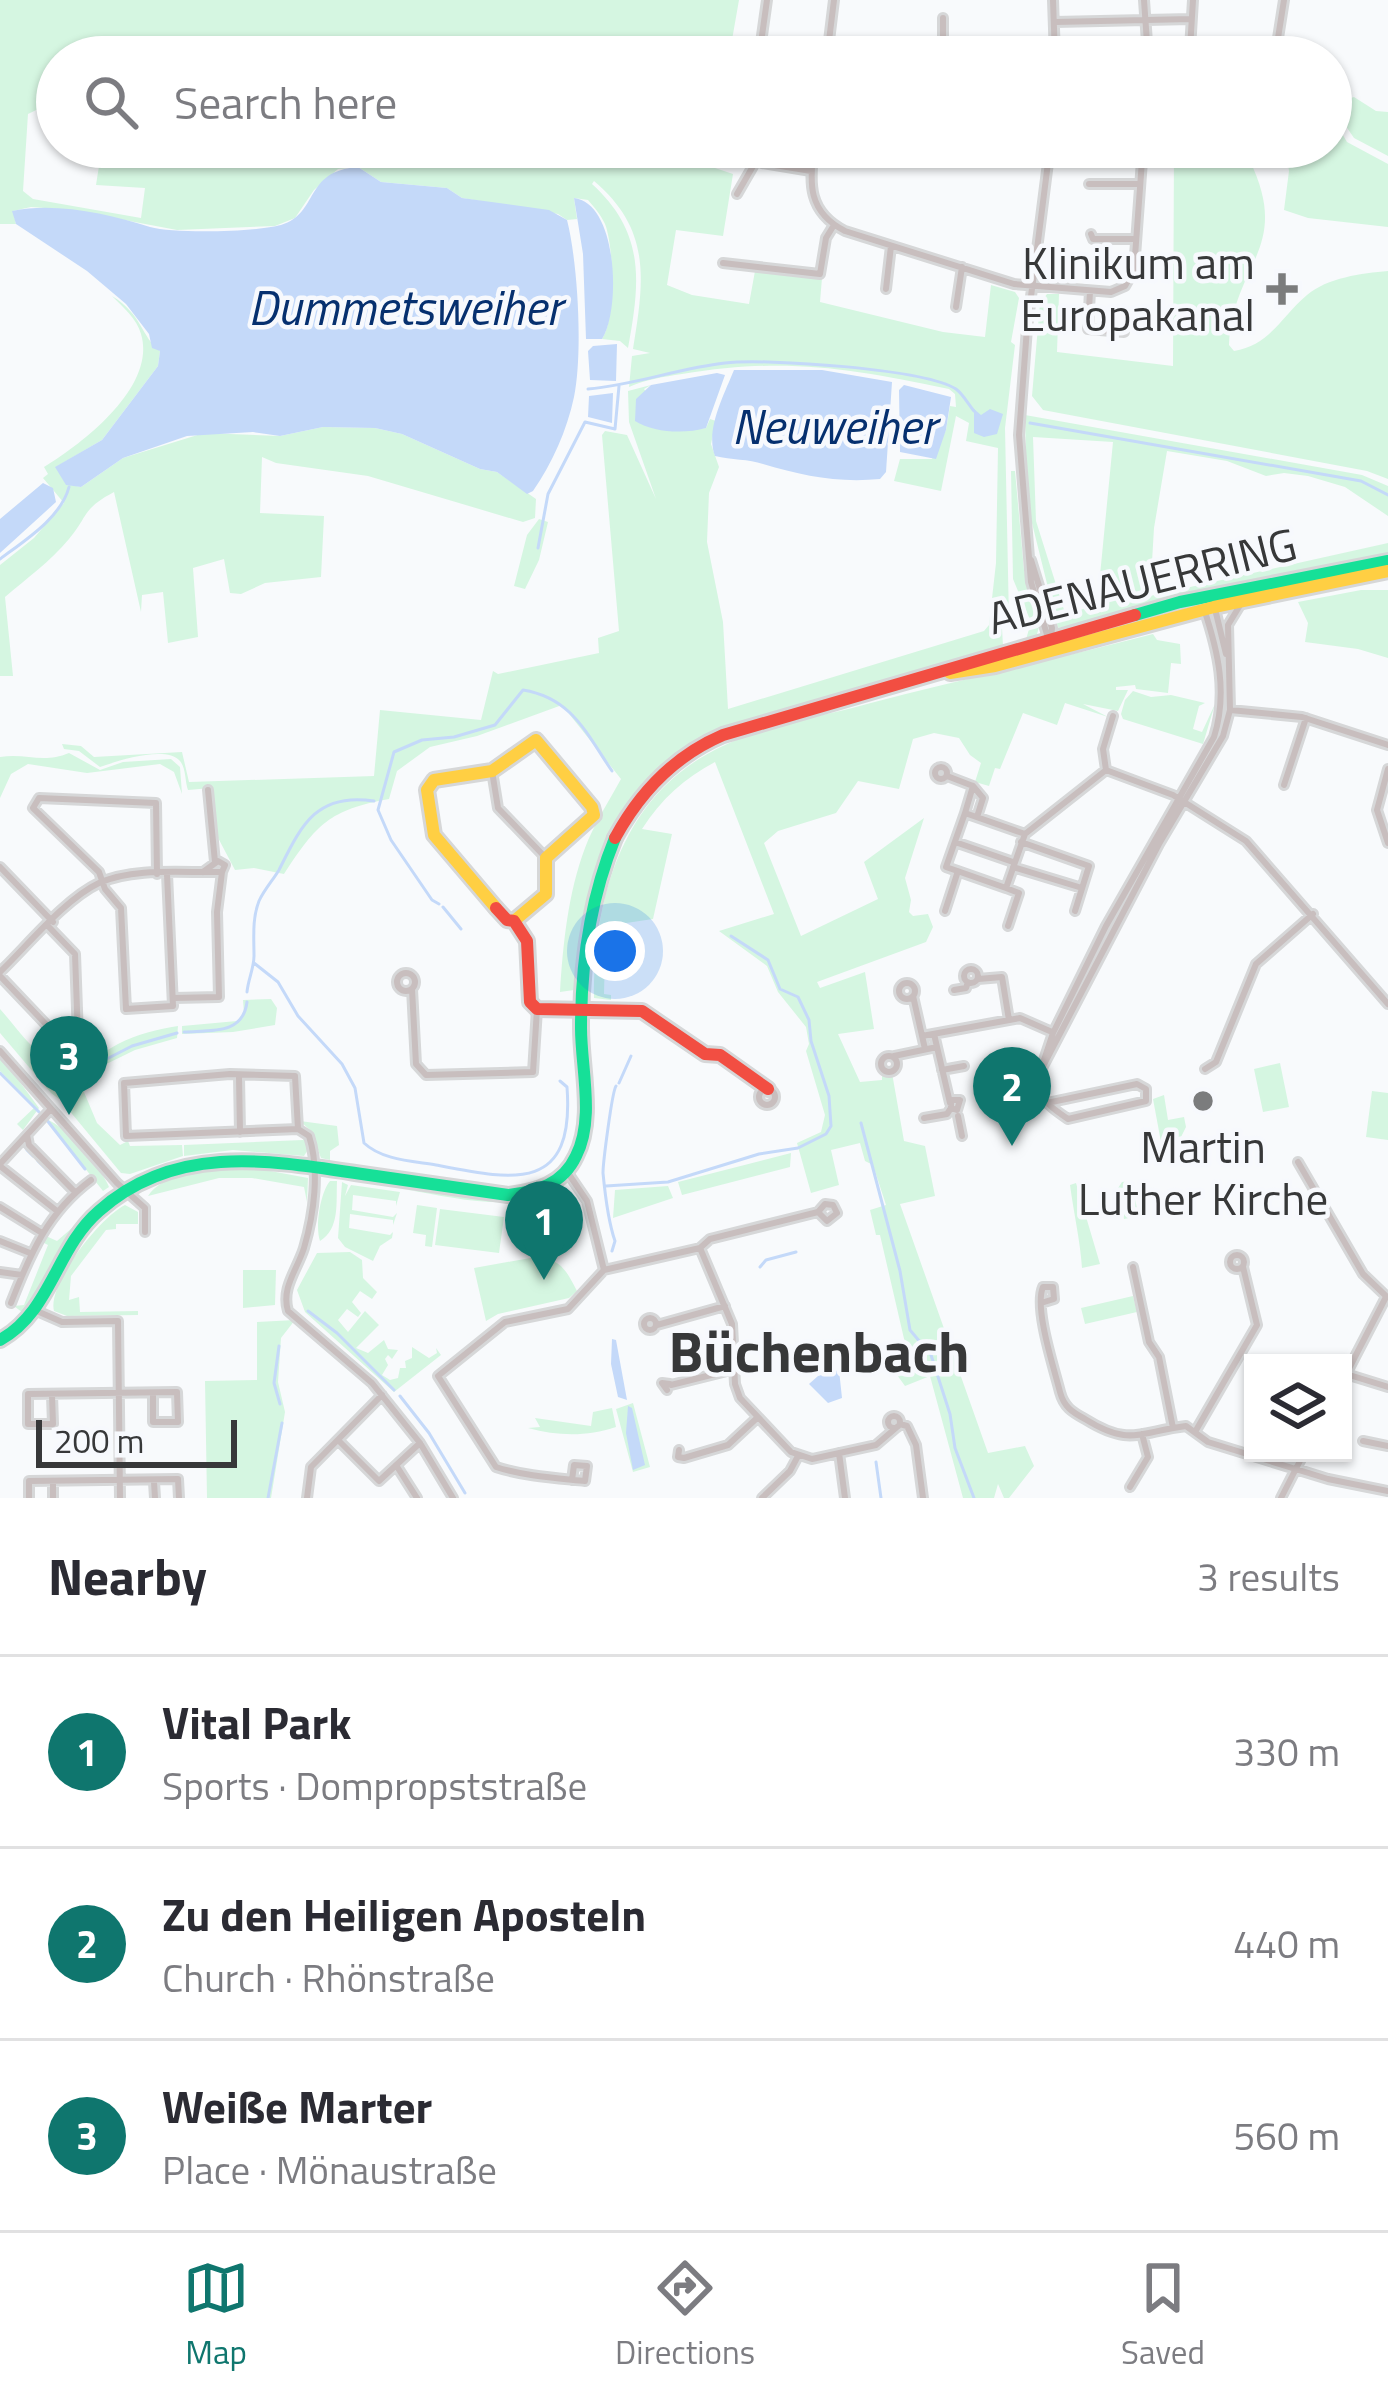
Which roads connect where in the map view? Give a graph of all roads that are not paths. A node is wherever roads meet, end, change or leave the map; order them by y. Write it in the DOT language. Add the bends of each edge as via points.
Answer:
graph roads {
  1 [pos="767,0"];
  2 [pos="834,0"];
  3 [pos="1053,0"];
  4 [pos="1144,0"];
  5 [pos="1193,0"];
  6 [pos="1284,0"];
  7 [pos="943,19"];
  8 [pos="1191,19"];
  9 [pos="1144,20"];
  10 [pos="1054,22"];
  11 [pos="762,36"];
  12 [pos="830,36"];
  13 [pos="943,36"];
  14 [pos="1054,36"];
  15 [pos="1146,36"];
  16 [pos="1190,36"];
  17 [pos="1278,36"];
  18 [pos="752,168"];
  19 [pos="796,168"];
  20 [pos="811,168"];
  21 [pos="1047,168"];
  22 [pos="1141,168"];
  23 [pos="811,171"];
  24 [pos="1089,184"];
  25 [pos="1140,184"];
  26 [pos="737,194"];
  27 [pos="834,225"];
  28 [pos="1091,234"];
  29 [pos="1136,239"];
  30 [pos="891,246"];
  31 [pos="723,262"];
  32 [pos="962,267"];
  33 [pos="1033,286"];
  34 [pos="886,289"];
  35 [pos="1090,291"];
  36 [pos="956,307"];
  37 [pos="1124,332"];
  38 [pos="1388,561"];
  39 [pos="1388,571"];
  40 [pos="1245,600"];
  41 [pos="1208,604"];
  42 [pos="1051,646"];
  43 [pos="1229,669"];
  44 [pos="1230,710"];
  45 [pos="1113,716"];
  46 [pos="1306,718"];
  47 [pos="1388,745"];
  48 [pos="1106,770"];
  49 [pos="1388,770"];
  50 [pos="492,771"];
  51 [pos="947,776"];
  52 [pos="1284,784"];
  53 [pos="974,786"];
  54 [pos="208,790"];
  55 [pos="1181,799"];
  56 [pos="965,813"];
  57 [pos="977,817"];
  58 [pos="1023,838"];
  59 [pos="955,842"];
  60 [pos="1388,843"];
  61 [pos="546,858"];
  62 [pos="215,862"];
  63 [pos="1013,864"];
  64 [pos="0,867"];
  65 [pos="958,871"];
  66 [pos="203,872"];
  67 [pos="222,872"];
  68 [pos="162,874"];
  69 [pos="102,882"];
  70 [pos="1006,888"];
  71 [pos="1082,888"];
  72 [pos="945,911"];
  73 [pos="1075,911"];
  74 [pos="1313,914"];
  75 [pos="514,921"];
  76 [pos="51,924"];
  77 [pos="1008,926"];
  78 [pos="0,972"];
  79 [pos="1388,987"];
  80 [pos="412,989"];
  81 [pos="954,990"];
  82 [pos="1380,995"];
  83 [pos="914,997"];
  84 [pos="173,998"];
  85 [pos="1388,1004"];
  86 [pos="536,1009"];
  87 [pos="581,1009"];
  88 [pos="1009,1020"];
  89 [pos="934,1034"];
  90 [pos="1056,1034"];
  91 [pos="922,1036"];
  92 [pos="937,1047"];
  93 [pos="925,1049"];
  94 [pos="0,1051"];
  95 [pos="893,1057"];
  96 [pos="964,1066"];
  97 [pos="1205,1069"];
  98 [pos="942,1070"];
  99 [pos="238,1076"];
  100 [pos="768,1089"];
  101 [pos="1047,1103"];
  102 [pos="51,1109"];
  103 [pos="954,1109"];
  104 [pos="970,1114"];
  105 [pos="924,1118"];
  106 [pos="298,1129"];
  107 [pos="240,1132"];
  108 [pos="27,1135"];
  109 [pos="962,1136"];
  110 [pos="1298,1162"];
  111 [pos="0,1165"];
  112 [pos="315,1167"];
  113 [pos="568,1173"];
  114 [pos="91,1180"];
  115 [pos="126,1190"];
  116 [pos="76,1192"];
  117 [pos="0,1208"];
  118 [pos="57,1211"];
  119 [pos="818,1212"];
  120 [pos="145,1232"];
  121 [pos="42,1233"];
  122 [pos="0,1241"];
  123 [pos="700,1248"];
  124 [pos="30,1254"];
  125 [pos="1132,1267"];
  126 [pos="1243,1267"];
  127 [pos="604,1270"];
  128 [pos="0,1272"];
  129 [pos="22,1275"];
  130 [pos="1387,1295"];
  131 [pos="11,1303"];
  132 [pos="1041,1303"];
  133 [pos="725,1306"];
  134 [pos="38,1311"];
  135 [pos="656,1325"];
  136 [pos="0,1340"];
  137 [pos="1352,1362"];
  138 [pos="735,1370"];
  139 [pos="1352,1379"];
  140 [pos="671,1385"];
  141 [pos="1388,1387"];
  142 [pos="119,1394"];
  143 [pos="153,1394"];
  144 [pos="52,1395"];
  145 [pos="382,1395"];
  146 [pos="757,1418"];
  147 [pos="1173,1428"];
  148 [pos="1195,1432"];
  149 [pos="1142,1434"];
  150 [pos="1363,1441"];
  151 [pos="339,1442"];
  152 [pos="420,1443"];
  153 [pos="1388,1446"];
  154 [pos="839,1454"];
  155 [pos="798,1456"];
  156 [pos="684,1458"];
  157 [pos="1300,1462"];
  158 [pos="396,1465"];
  159 [pos="1297,1468"];
  160 [pos="572,1480"];
  161 [pos="87,1483"];
  162 [pos="120,1483"];
  163 [pos="154,1483"];
  164 [pos="53,1484"];
  165 [pos="1130,1487"];
  166 [pos="1388,1491"];
  167 [pos="29,1498"];
  168 [pos="53,1498"];
  169 [pos="88,1498"];
  170 [pos="120,1498"];
  171 [pos="155,1498"];
  172 [pos="178,1498"];
  173 [pos="307,1498"];
  174 [pos="417,1498"];
  175 [pos="453,1498"];
  176 [pos="762,1498"];
  177 [pos="845,1498"];
  178 [pos="922,1498"];
  179 [pos="1281,1498"];
  1 -- 11 [label="street"];
  2 -- 12 [label="street"];
  3 -- 10 [label="street"];
  4 -- 9 [label="street"];
  5 -- 8 [label="street"];
  6 -- 17 [label="street"];
  7 -- 13 [label="street"];
  8 -- 9 [label="street"];
  8 -- 16 [label="street"];
  9 -- 10 [label="street"];
  9 -- 15 [label="street"];
  10 -- 14 [label="street"];
  18 -- 26 [label="street"];
  19 -- 23 [label="street"];
  20 -- 23 [label="street"];
  21 -- 33 [label="street"];
  22 -- 25 [label="street"];
  23 -- 27 [label="street" via="813,200"];
  24 -- 25 [label="street"];
  25 -- 29 [label="street"];
  27 -- 30 [label="street"];
  27 -- 31 [label="street" via="820,274"];
  28 -- 29 [label="street"];
  29 -- 35 [label="street" via="1129,282"];
  30 -- 32 [label="street"];
  30 -- 34 [label="street"];
  32 -- 33 [label="street"];
  32 -- 36 [label="street"];
  33 -- 35 [label="street"];
  33 -- 42 [label="street" via="1019,434 1030,557"];
  35 -- 37 [label="street" via="1088,329"];
  38 -- 41 [label="main road, ADENAUERRING"];
  39 -- 40 [label="main road, ADENAUERRING"];
  40 -- 41 [label="main road, ADENAUERRING"];
  40 -- 43 [label="street" via="1228,625"];
  41 -- 42 [label="main road, ADENAUERRING"];
  41 -- 43 [label="street"];
  41 -- 55 [label="street" via="1221,712"];
  42 -- 87 [label="main road, ADENAUERRING" via="725,734 692,750 627,815 600,873"];
  43 -- 44 [label="street"];
  44 -- 46 [label="street"];
  44 -- 55 [label="street" via="1215,752"];
  45 -- 48 [label="street"];
  46 -- 47 [label="street"];
  46 -- 52 [label="street"];
  48 -- 55 [label="street"];
  48 -- 58 [label="street"];
  49 -- 60 [label="street" via="1377,810"];
  50 -- 61 [label="street" via="498,808"];
  50 -- 61 [label="main road" via="540,741 592,807 590,821"];
  50 -- 75 [label="main road" via="434,780 427,790 434,835"];
  51 -- 53 [label="street"];
  53 -- 56 [label="street"];
  53 -- 57 [label="street" via="983,798"];
  54 -- 62 [label="street"];
  55 -- 74 [label="street" via="1258,850"];
  55 -- 90 [label="street" via="1117,906"];
  56 -- 57 [label="street"];
  56 -- 59 [label="street"];
  57 -- 58 [label="street"];
  58 -- 63 [label="street"];
  58 -- 71 [label="street" via="1089,866"];
  59 -- 63 [label="street"];
  59 -- 65 [label="street" via="946,867"];
  61 -- 75 [label="main road" via="546,894"];
  62 -- 66 [label="street"];
  62 -- 67 [label="street" via="225,865"];
  63 -- 70 [label="street"];
  63 -- 71 [label="street"];
  64 -- 76 [label="street"];
  65 -- 70 [label="street"];
  65 -- 72 [label="street"];
  66 -- 67 [label="street"];
  66 -- 68 [label="street"];
  67 -- 84 [label="street" via="219,997"];
  68 -- 69 [label="street"];
  68 -- 69 [label="street" via="156,802 39,798 33,808"];
  68 -- 84 [label="street"];
  69 -- 76 [label="street"];
  69 -- 84 [label="street" via="121,908 125,1009 173,1006"];
  70 -- 77 [label="street" via="1019,893"];
  71 -- 73 [label="street"];
  74 -- 82 [label="street"];
  74 -- 97 [label="street" via="1256,964 1216,1062"];
  75 -- 86 [label="main road" via="527,941"];
  76 -- 78 [label="street"];
  76 -- 78 [label="street" via="75,954 78,1037 59,1038"];
  79 -- 82 [label="street"];
  80 -- 86 [label="street" via="416,1064 426,1075 533,1072"];
  81 -- 88 [label="street" via="1002,977"];
  82 -- 85 [label="street"];
  83 -- 91 [label="street"];
  86 -- 87 [label="main road"];
  87 -- 100 [label="main road" via="642,1011"];
  87 -- 113 [label="main road, ADENAUERRING" via="584,1132"];
  88 -- 89 [label="street"];
  88 -- 90 [label="street"];
  89 -- 91 [label="street"];
  89 -- 92 [label="street"];
  90 -- 101 [label="street" via="1037,1076"];
  91 -- 93 [label="street"];
  92 -- 93 [label="street"];
  92 -- 98 [label="street"];
  93 -- 95 [label="street"];
  94 -- 102 [label="street"];
  96 -- 98 [label="street"];
  98 -- 103 [label="street"];
  99 -- 106 [label="street" via="295,1076"];
  99 -- 107 [label="street"];
  99 -- 107 [label="street" via="124,1083 126,1136"];
  101 -- 101 [label="street" via="1068,1119 1141,1104 1147,1093 1132,1084"];
  102 -- 108 [label="street"];
  102 -- 115 [label="street"];
  103 -- 104 [label="street"];
  103 -- 105 [label="street"];
  103 -- 109 [label="street"];
  106 -- 107 [label="street"];
  106 -- 112 [label="street" via="310,1136"];
  108 -- 111 [label="street"];
  108 -- 116 [label="street"];
  110 -- 130 [label="street" via="1364,1274"];
  111 -- 118 [label="street"];
  112 -- 113 [label="main road" via="508,1195 542,1190"];
  112 -- 115 [label="main road" via="202,1160"];
  112 -- 145 [label="street" via="287,1308"];
  113 -- 127 [label="street" via="587,1201"];
  114 -- 116 [label="street"];
  115 -- 120 [label="street" via="147,1212"];
  115 -- 134 [label="main road" via="70,1244"];
  116 -- 118 [label="street"];
  117 -- 121 [label="street"];
  118 -- 121 [label="street"];
  119 -- 123 [label="street"];
  121 -- 124 [label="street"];
  122 -- 124 [label="street"];
  123 -- 127 [label="street"];
  123 -- 133 [label="street"];
  124 -- 129 [label="street"];
  125 -- 147 [label="street"];
  126 -- 148 [label="street" via="1257,1325"];
  127 -- 160 [label="street" via="568,1309 506,1322 438,1376 496,1467"];
  128 -- 129 [label="street"];
  129 -- 131 [label="street"];
  130 -- 137 [label="street"];
  132 -- 149 [label="street" via="1064,1403 1110,1434"];
  133 -- 135 [label="street"];
  133 -- 138 [label="street"];
  134 -- 136 [label="main road"];
  134 -- 142 [label="street" via="62,1322 118,1321"];
  138 -- 140 [label="street"];
  138 -- 146 [label="street" via="740,1398"];
  139 -- 141 [label="street"];
  142 -- 143 [label="street"];
  142 -- 144 [label="street"];
  142 -- 162 [label="street"];
  143 -- 143 [label="street" via="176,1392 178,1422 153,1422"];
  144 -- 144 [label="street" via="52,1424 28,1424 28,1394"];
  145 -- 151 [label="street"];
  145 -- 152 [label="street"];
  146 -- 155 [label="street"];
  146 -- 156 [label="street" via="732,1442"];
  147 -- 148 [label="street"];
  147 -- 149 [label="street"];
  148 -- 159 [label="street"];
  149 -- 165 [label="street" via="1148,1457"];
  150 -- 153 [label="street"];
  151 -- 158 [label="street" via="379,1481"];
  151 -- 173 [label="street" via="310,1468"];
  152 -- 158 [label="street"];
  152 -- 175 [label="street"];
  154 -- 155 [label="street"];
  154 -- 177 [label="street"];
  154 -- 178 [label="street" via="907,1426"];
  155 -- 176 [label="street"];
  157 -- 159 [label="street"];
  158 -- 174 [label="street"];
  159 -- 166 [label="street"];
  159 -- 179 [label="street"];
  161 -- 162 [label="street"];
  161 -- 164 [label="street"];
  161 -- 169 [label="street"];
  162 -- 163 [label="street"];
  162 -- 170 [label="street"];
  163 -- 171 [label="street"];
  163 -- 172 [label="street" via="178,1479"];
  164 -- 167 [label="street" via="29,1481"];
  164 -- 168 [label="street"];
}
